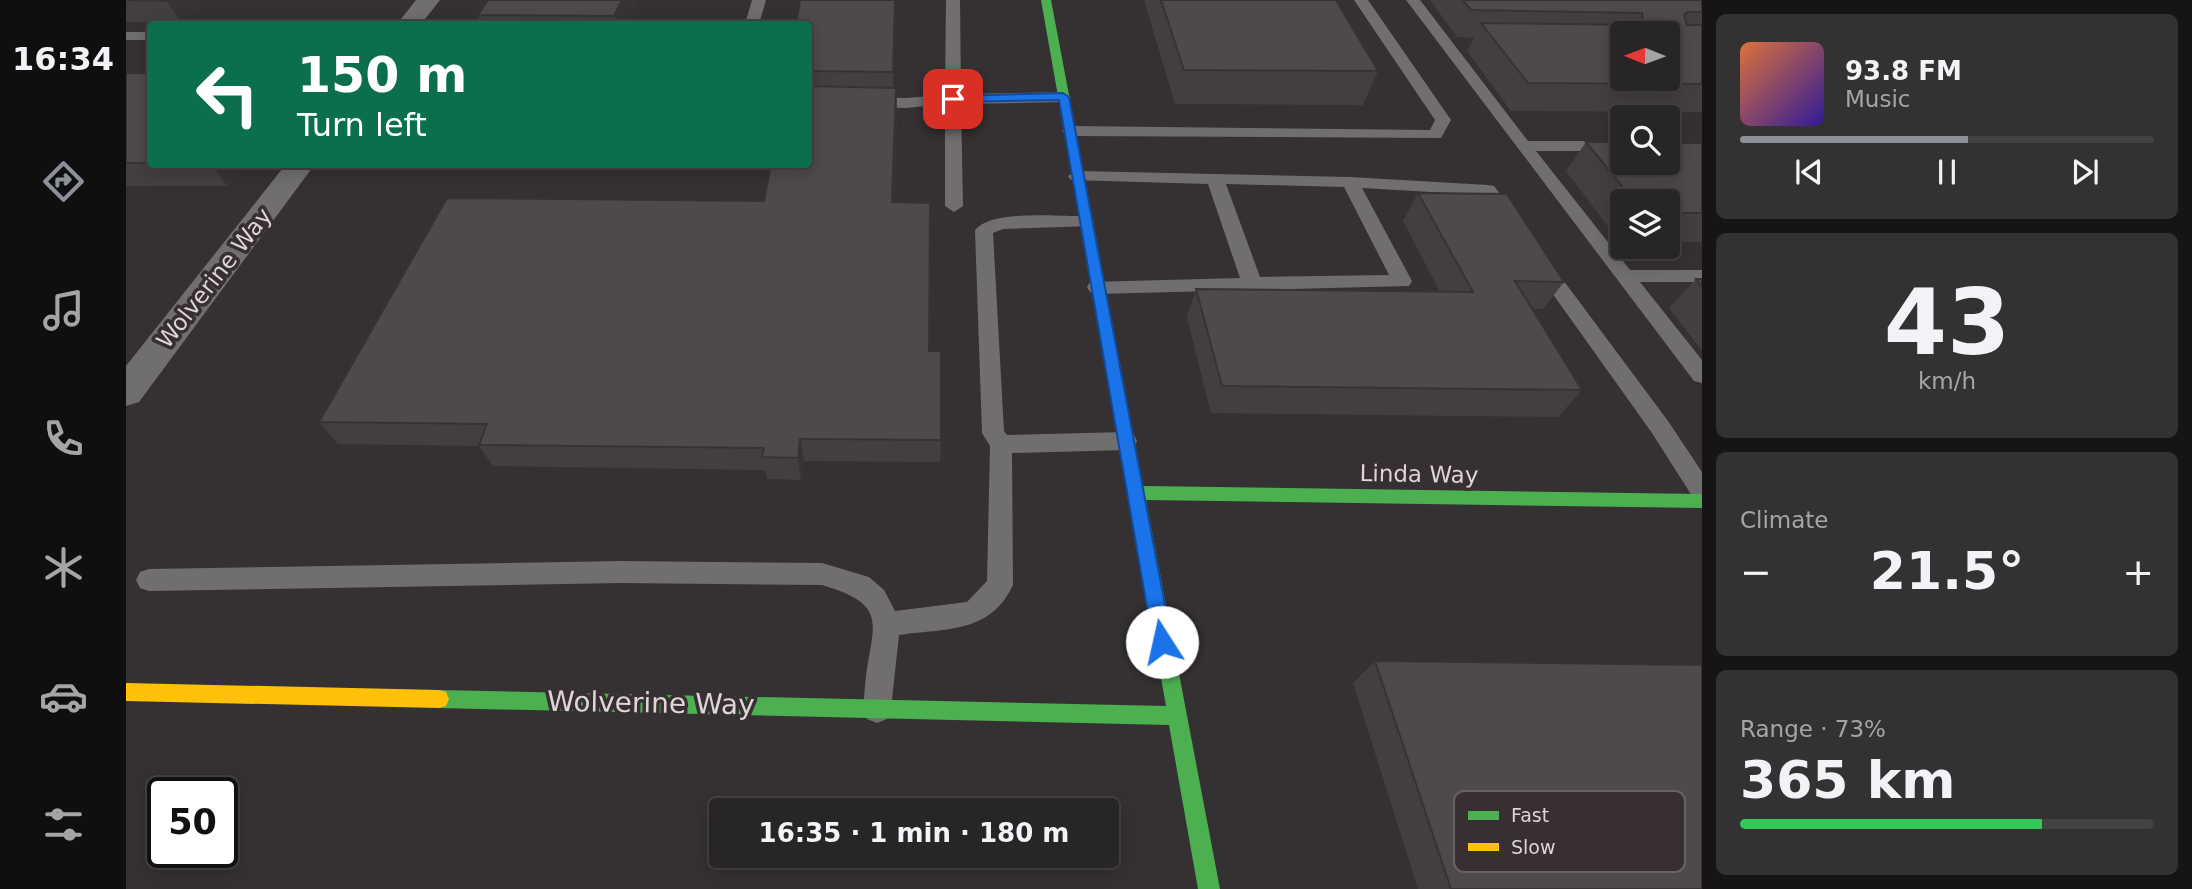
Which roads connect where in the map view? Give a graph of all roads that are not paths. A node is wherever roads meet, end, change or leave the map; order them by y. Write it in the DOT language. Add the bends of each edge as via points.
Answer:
graph roads {
  1 [pos="428,0"];
  2 [pos="758,0"];
  3 [pos="953,0"];
  4 [pos="1046,0"];
  5 [pos="1361,0"];
  6 [pos="1413,0"];
  7 [pos="411,21"];
  8 [pos="753,21"];
  9 [pos="126,36"];
  10 [pos="147,36"];
  11 [pos="1063,97"];
  12 [pos="953,99"];
  13 [pos="812,101"];
  14 [pos="1069,131"];
  15 [pos="1523,145"];
  16 [pos="1610,146"];
  17 [pos="298,168"];
  18 [pos="1077,176"];
  19 [pos="1215,178"];
  20 [pos="1350,182"];
  21 [pos="954,206"];
  22 [pos="1085,222"];
  23 [pos="1626,276"];
  24 [pos="1702,276"];
  25 [pos="1252,283"];
  26 [pos="1097,287"];
  27 [pos="1702,375"];
  28 [pos="126,392"];
  29 [pos="1126,441"];
  30 [pos="1001,444"];
  31 [pos="1702,492"];
  32 [pos="1135,493"];
  33 [pos="1702,500"];
  34 [pos="149,580"];
  35 [pos="888,624"];
  36 [pos="126,692"];
  37 [pos="877,709"];
  38 [pos="1176,716"];
  39 [pos="1209,889"];
  1 -- 7 [label="street"];
  2 -- 8 [label="lane"];
  3 -- 12 [label="lane"];
  4 -- 11 [label="street"];
  5 -- 14 [label="lane" via="1443,120 1435,135"];
  6 -- 15 [label="lane" via="1452,44"];
  9 -- 10 [label="lane"];
  11 -- 12 [label="lane"];
  11 -- 14 [label="street"];
  12 -- 13 [label="lane"];
  12 -- 21 [label="lane"];
  14 -- 18 [label="street"];
  15 -- 16 [label="lane"];
  15 -- 23 [label="lane"];
  17 -- 28 [label="street, Wolverine Way"];
  18 -- 19 [label="lane"];
  18 -- 22 [label="street"];
  19 -- 20 [label="lane"];
  19 -- 25 [label="lane"];
  20 -- 25 [label="lane" via="1402,281"];
  20 -- 31 [label="lane" via="1488,190"];
  22 -- 26 [label="street"];
  22 -- 30 [label="lane" via="1000,223 984,230 993,433"];
  23 -- 24 [label="lane"];
  23 -- 27 [label="lane"];
  25 -- 26 [label="lane"];
  26 -- 29 [label="street"];
  29 -- 30 [label="lane"];
  29 -- 32 [label="street"];
  30 -- 35 [label="lane" via="1000,585 973,613"];
  32 -- 33 [label="street, Linda Way"];
  32 -- 38 [label="street"];
  34 -- 35 [label="lane" via="621,572 822,574 860,585 875,598"];
  35 -- 37 [label="lane"];
  36 -- 37 [label="street, Wolverine Way"];
  37 -- 38 [label="street, Wolverine Way"];
  38 -- 39 [label="street"];
}
